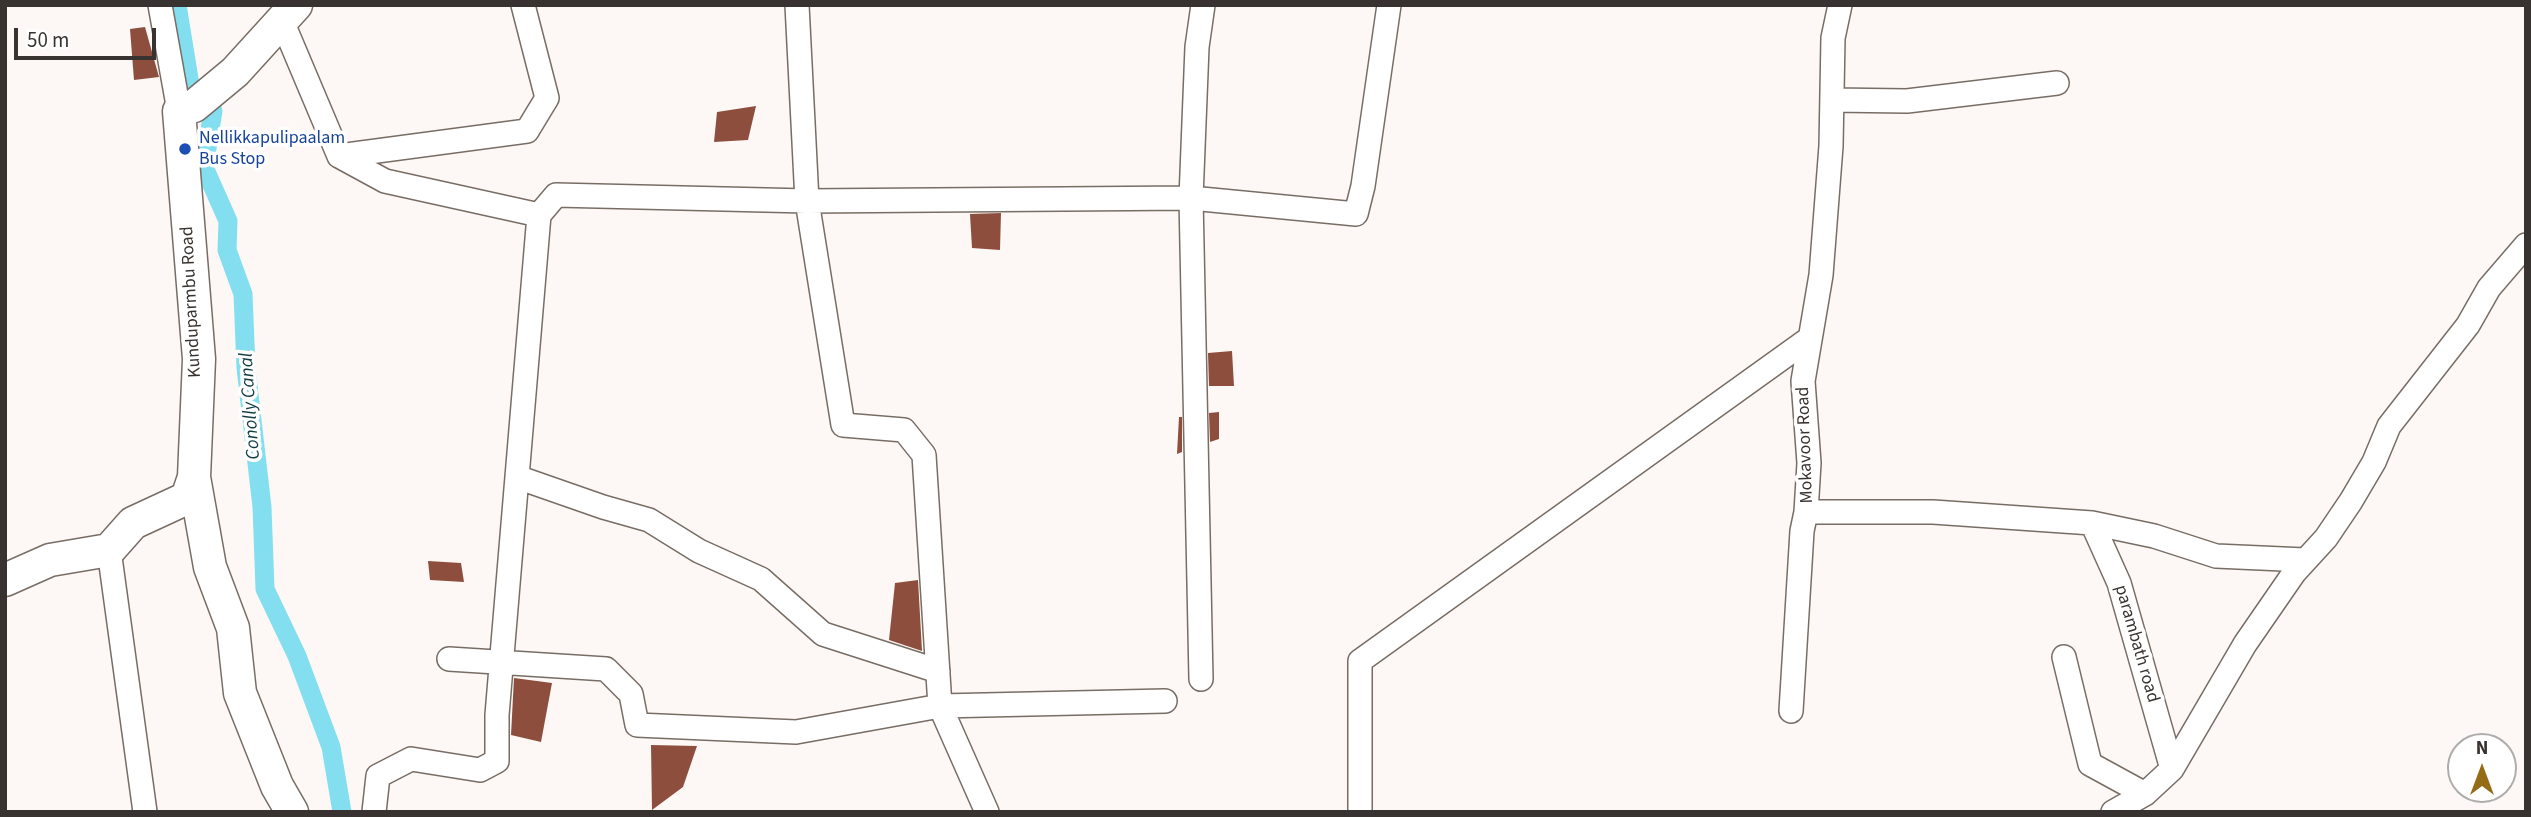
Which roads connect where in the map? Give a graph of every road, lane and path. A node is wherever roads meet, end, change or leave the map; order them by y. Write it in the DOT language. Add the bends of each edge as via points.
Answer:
graph roads {
  1 [pos="160,5"];
  2 [pos="523,5"];
  3 [pos="797,5"];
  4 [pos="1203,5"];
  5 [pos="1389,5"];
  6 [pos="1840,5"];
  7 [pos="289,13"];
  8 [pos="2057,83"];
  9 [pos="1832,100"];
  10 [pos="195,102"];
  11 [pos="339,156"];
  12 [pos="1191,198"];
  13 [pos="807,201"];
  14 [pos="539,215"];
  15 [pos="2526,245"];
  16 [pos="1810,338"];
  17 [pos="194,477"];
  18 [pos="517,477"];
  19 [pos="1806,512"];
  20 [pos="2092,523"];
  21 [pos="109,550"];
  22 [pos="2305,560"];
  23 [pos="5,580"];
  24 [pos="2064,657"];
  25 [pos="449,659"];
  26 [pos="501,662"];
  27 [pos="938,671"];
  28 [pos="1201,679"];
  29 [pos="1165,701"];
  30 [pos="940,705"];
  31 [pos="1791,710"];
  32 [pos="2172,769"];
  33 [pos="2145,794"];
  34 [pos="145,812"];
  35 [pos="292,812"];
  36 [pos="374,812"];
  37 [pos="987,812"];
  38 [pos="1360,812"];
  39 [pos="2113,812"];
  1 -- 10 [label="street"];
  2 -- 11 [label="street" via="547,98 527,131"];
  3 -- 13 [label="street"];
  4 -- 12 [label="street"];
  5 -- 12 [label="street" via="1356,214"];
  6 -- 9 [label="street, Mokavoor Road" via="1833,38"];
  7 -- 10 [label="main road" via="250,57"];
  7 -- 11 [label="street"];
  8 -- 9 [label="street" via="1907,101"];
  9 -- 16 [label="street, Mokavoor Road" via="1821,275"];
  10 -- 17 [label="main road, Kunduparmbu Road" via="199,359"];
  11 -- 14 [label="street" via="385,181"];
  12 -- 13 [label="street"];
  12 -- 28 [label="street"];
  13 -- 14 [label="street" via="556,195"];
  13 -- 27 [label="street" via="843,425 904,430 924,455"];
  14 -- 18 [label="street"];
  15 -- 22 [label="street" via="2489,288 2468,325 2389,426 2351,501"];
  16 -- 19 [label="street, Mokavoor Road" via="1803,381 1809,463"];
  16 -- 38 [label="street" via="1360,661"];
  17 -- 21 [label="main road" via="187,498 132,523"];
  17 -- 35 [label="main road, Kunduparmbu Road" via="210,567 233,628 240,693"];
  18 -- 26 [label="street"];
  18 -- 27 [label="street" via="649,520 699,551 761,579 823,634"];
  19 -- 20 [label="street, Mokavoor Road" via="1933,512"];
  19 -- 31 [label="street"];
  20 -- 22 [label="street, Mokavoor Road" via="2216,556"];
  20 -- 32 [label="street, parambath road" via="2119,583"];
  21 -- 23 [label="main road" via="50,560"];
  21 -- 34 [label="street"];
  22 -- 32 [label="street" via="2245,644"];
  24 -- 33 [label="street" via="2090,764"];
  25 -- 26 [label="street"];
  26 -- 30 [label="street" via="606,669 631,694 637,725 796,732"];
  26 -- 36 [label="street" via="497,761 480,770 411,759 378,776"];
  27 -- 30 [label="street"];
  29 -- 30 [label="street"];
  30 -- 37 [label="street"];
  32 -- 33 [label="street"];
  33 -- 39 [label="street"];
}
